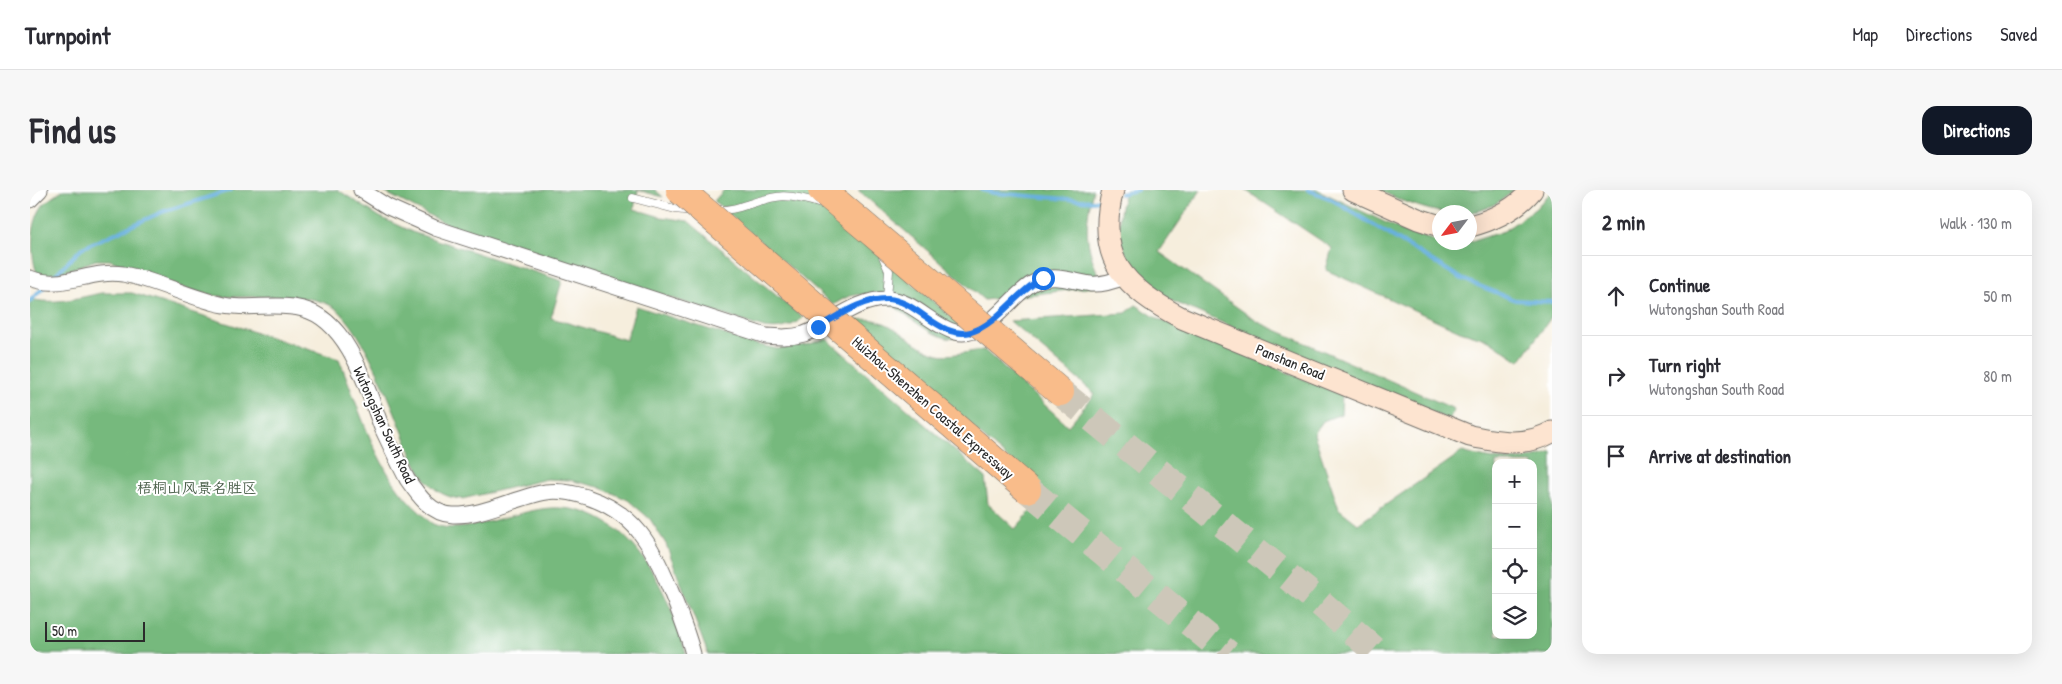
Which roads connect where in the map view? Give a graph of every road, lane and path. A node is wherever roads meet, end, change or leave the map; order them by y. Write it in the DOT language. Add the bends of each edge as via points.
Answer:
graph roads {
  1 [pos="40,190"];
  2 [pos="361,190"];
  3 [pos="680,190"];
  4 [pos="822,190"];
  5 [pos="1113,190"];
  6 [pos="1353,190"];
  7 [pos="1532,190"];
  8 [pos="633,198"];
  9 [pos="30,200"];
  10 [pos="1432,223"];
  11 [pos="1477,224"];
  12 [pos="1124,277"];
  13 [pos="36,280"];
  14 [pos="887,299"];
  15 [pos="1060,392"];
  16 [pos="1552,432"];
  17 [pos="1027,489"];
  18 [pos="693,654"];
  1 -- 9 [label="street"];
  2 -- 14 [label="street" via="388,207 435,228 766,336 802,334 845,312"];
  3 -- 17 [label="highway, Huizhou-Shenzhen Coastal Expressway, bridge"];
  4 -- 15 [label="highway, bridge"];
  5 -- 12 [label="main road, Panshan Road" via="1107,212 1107,235"];
  6 -- 10 [label="main road"];
  7 -- 11 [label="main road" via="1509,210"];
  8 -- 14 [label="lane" via="675,210 702,212 736,208 776,193 791,191 810,197 851,220 880,250 889,271"];
  12 -- 14 [label="street" via="1093,284 1060,277 1043,278 1030,284 982,327 970,333 956,332 899,301"];
  12 -- 16 [label="main road, Panshan Road" via="1145,296 1182,318 1470,436 1513,443 1532,441"];
  13 -- 18 [label="street, Wutongshan South Road" via="56,284 106,272 124,274 209,302 228,306 289,306 318,316 331,326 352,356 403,471 429,506 440,512 460,514 546,492 562,492 598,501 615,510 641,533 657,557 687,630"];
}
